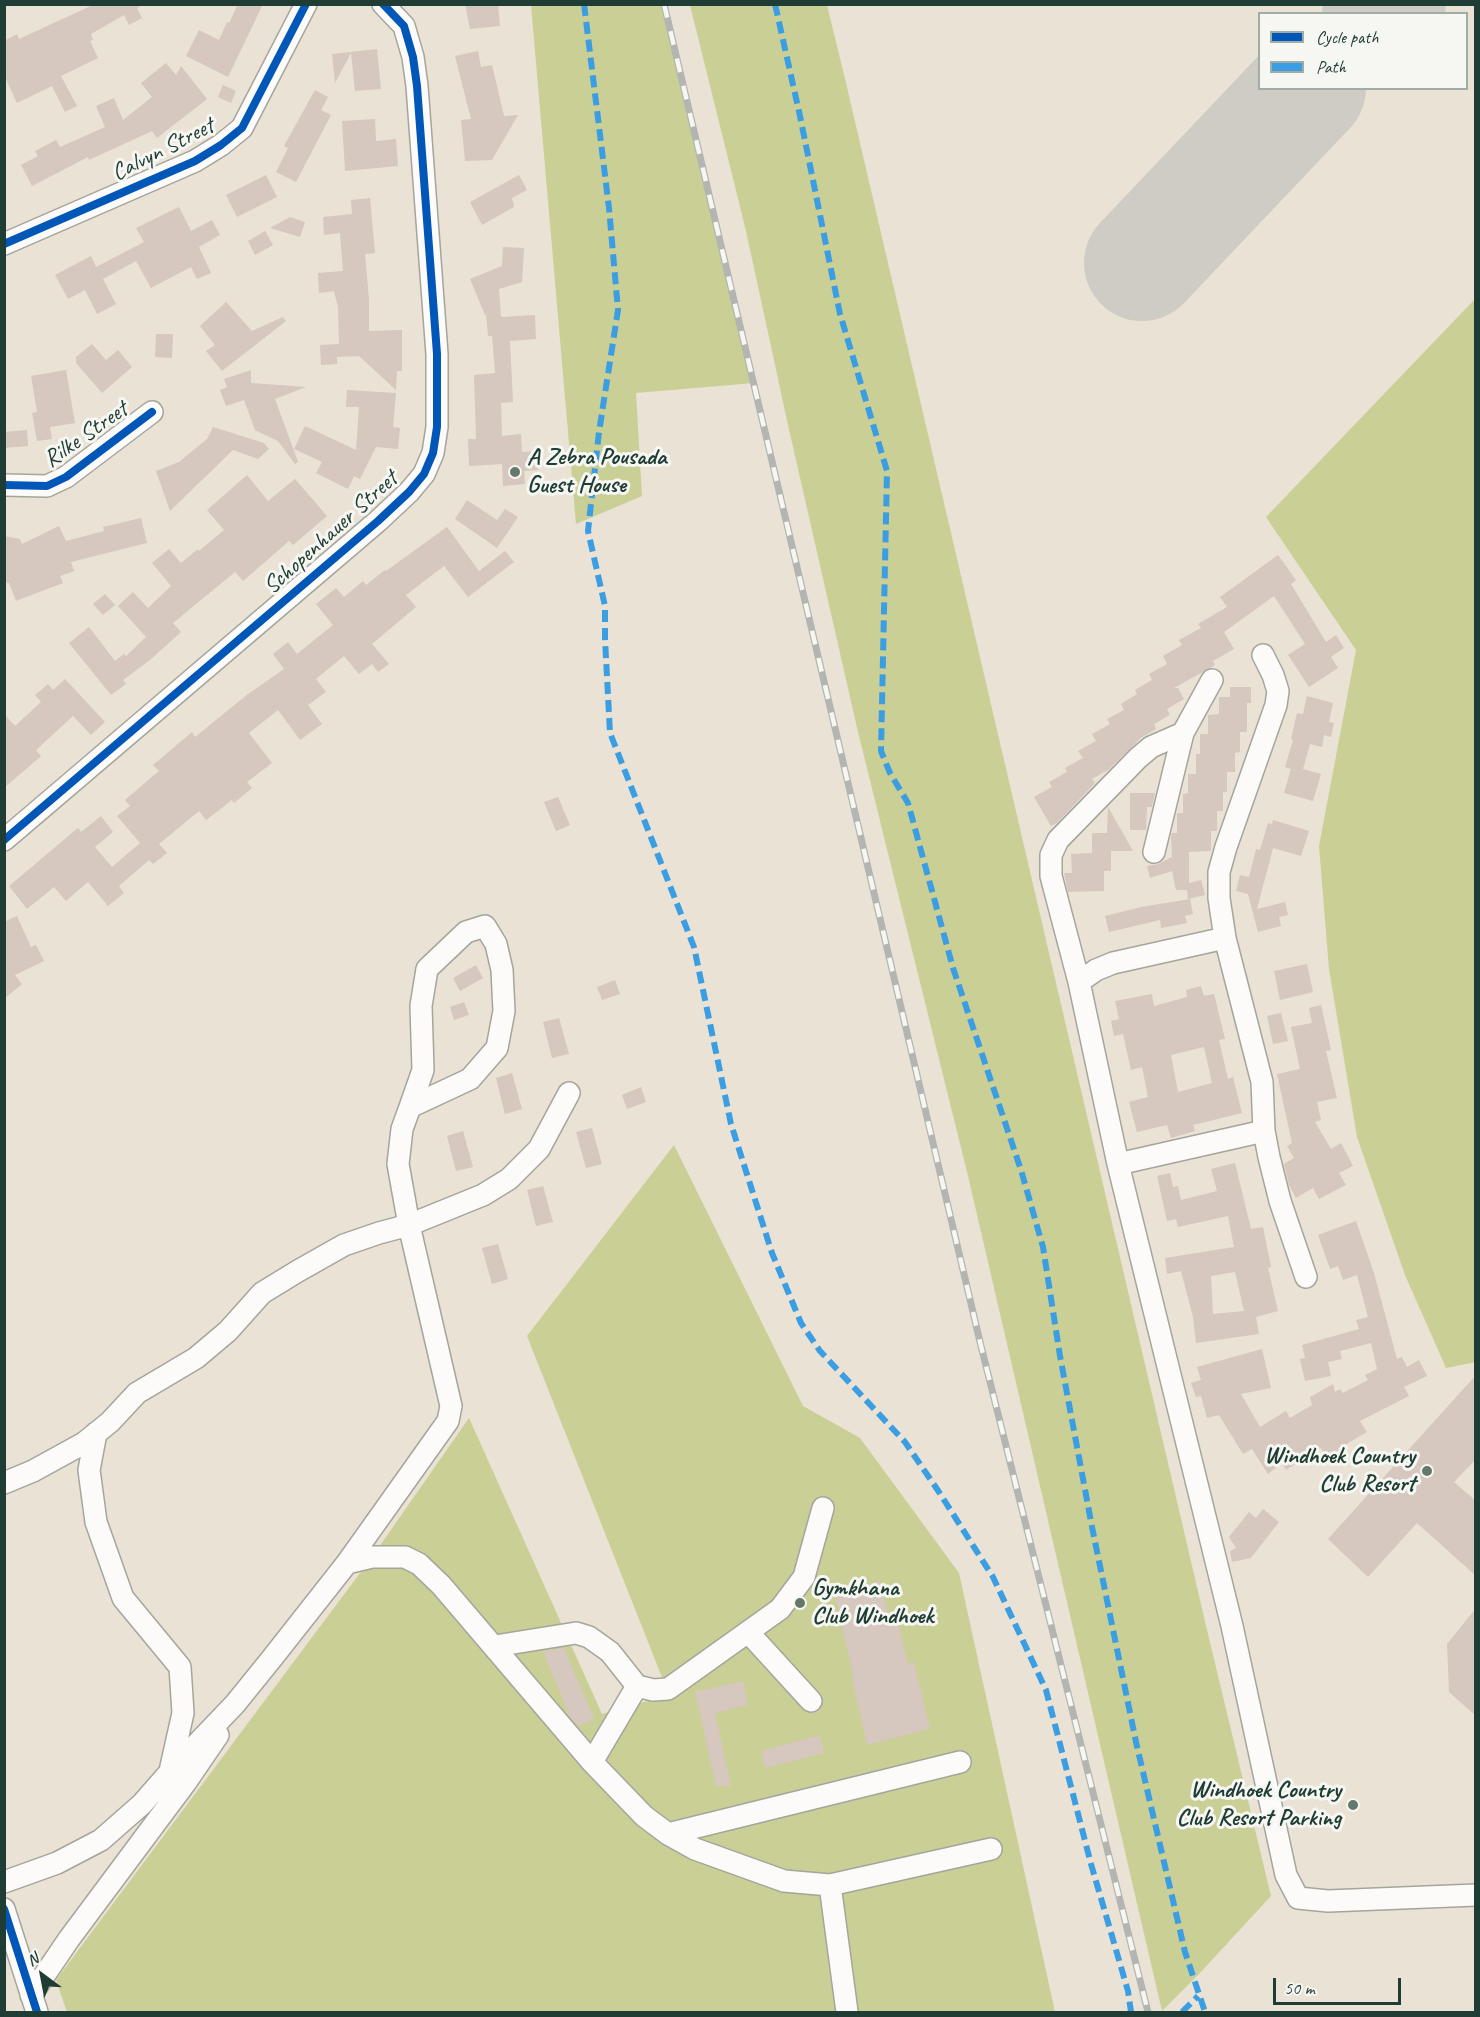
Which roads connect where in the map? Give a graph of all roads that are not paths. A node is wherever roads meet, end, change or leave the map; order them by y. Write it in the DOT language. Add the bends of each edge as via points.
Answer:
graph roads {
  1 [pos="306,4"];
  2 [pos="383,4"];
  3 [pos="4,244"];
  4 [pos="152,412"];
  5 [pos="4,485"];
  6 [pos="1263,655"];
  7 [pos="1212,680"];
  8 [pos="1183,733"];
  9 [pos="4,840"];
  10 [pos="1154,852"];
  11 [pos="1225,938"];
  12 [pos="1079,982"];
  13 [pos="569,1093"];
  14 [pos="410,1107"];
  15 [pos="1264,1131"];
  16 [pos="1118,1164"];
  17 [pos="409,1225"];
  18 [pos="1306,1277"];
  19 [pos="96,1433"];
  20 [pos="4,1483"];
  21 [pos="823,1508"];
  22 [pos="347,1563"];
  23 [pos="748,1632"];
  24 [pos="495,1646"];
  25 [pos="637,1686"];
  26 [pos="811,1701"];
  27 [pos="235,1704"];
  28 [pos="592,1762"];
  29 [pos="960,1762"];
  30 [pos="170,1772"];
  31 [pos="668,1834"];
  32 [pos="991,1849"];
  33 [pos="4,1882"];
  34 [pos="830,1885"];
  35 [pos="1476,1895"];
  36 [pos="4,1908"];
  37 [pos="34,2004"];
  38 [pos="847,2013"];
  1 -- 3 [label="street, Calvyn Street" via="242,128 221,146"];
  2 -- 9 [label="street, Schopenhauer Street" via="404,26 417,86 437,354 437,428 424,474 378,521"];
  4 -- 5 [label="street, Rilke Street" via="66,477 46,486"];
  6 -- 11 [label="street" via="1278,692 1219,872"];
  7 -- 8 [label="street"];
  8 -- 10 [label="street"];
  8 -- 12 [label="street" via="1151,747 1138,758 1054,845 1051,876"];
  11 -- 12 [label="street" via="1113,963 1096,969"];
  11 -- 15 [label="street" via="1263,1082"];
  12 -- 16 [label="street"];
  13 -- 17 [label="street" via="539,1149 509,1179 483,1195"];
  14 -- 14 [label="street" via="423,1070 421,1006 427,969 466,932 486,926 496,944 502,970 504,1011 497,1048 470,1078"];
  14 -- 17 [label="street" via="402,1130 398,1164"];
  15 -- 16 [label="street"];
  15 -- 18 [label="street" via="1280,1201"];
  16 -- 35 [label="street" via="1232,1626 1286,1875 1298,1898 1328,1901"];
  17 -- 19 [label="street" via="344,1245 262,1293 228,1331 196,1358 137,1393"];
  17 -- 22 [label="street" via="451,1406 448,1420"];
  19 -- 20 [label="street" via="43,1466"];
  19 -- 30 [label="street" via="89,1470 96,1522 123,1598 180,1667 183,1713"];
  21 -- 23 [label="street" via="804,1577 780,1609"];
  22 -- 24 [label="street" via="372,1557 405,1557 419,1564"];
  22 -- 27 [label="street"];
  23 -- 25 [label="street" via="668,1689"];
  23 -- 26 [label="street"];
  24 -- 25 [label="street" via="576,1633 610,1652"];
  24 -- 28 [label="street"];
  25 -- 28 [label="street"];
  27 -- 30 [label="street"];
  27 -- 37 [label="street" via="209,1750 69,1939"];
  28 -- 31 [label="street" via="644,1816"];
  29 -- 31 [label="street"];
  30 -- 33 [label="street" via="142,1804 101,1840 57,1863"];
  31 -- 34 [label="street" via="695,1849 784,1881"];
  32 -- 34 [label="street"];
  34 -- 38 [label="street"];
  36 -- 37 [label="street"];
}
